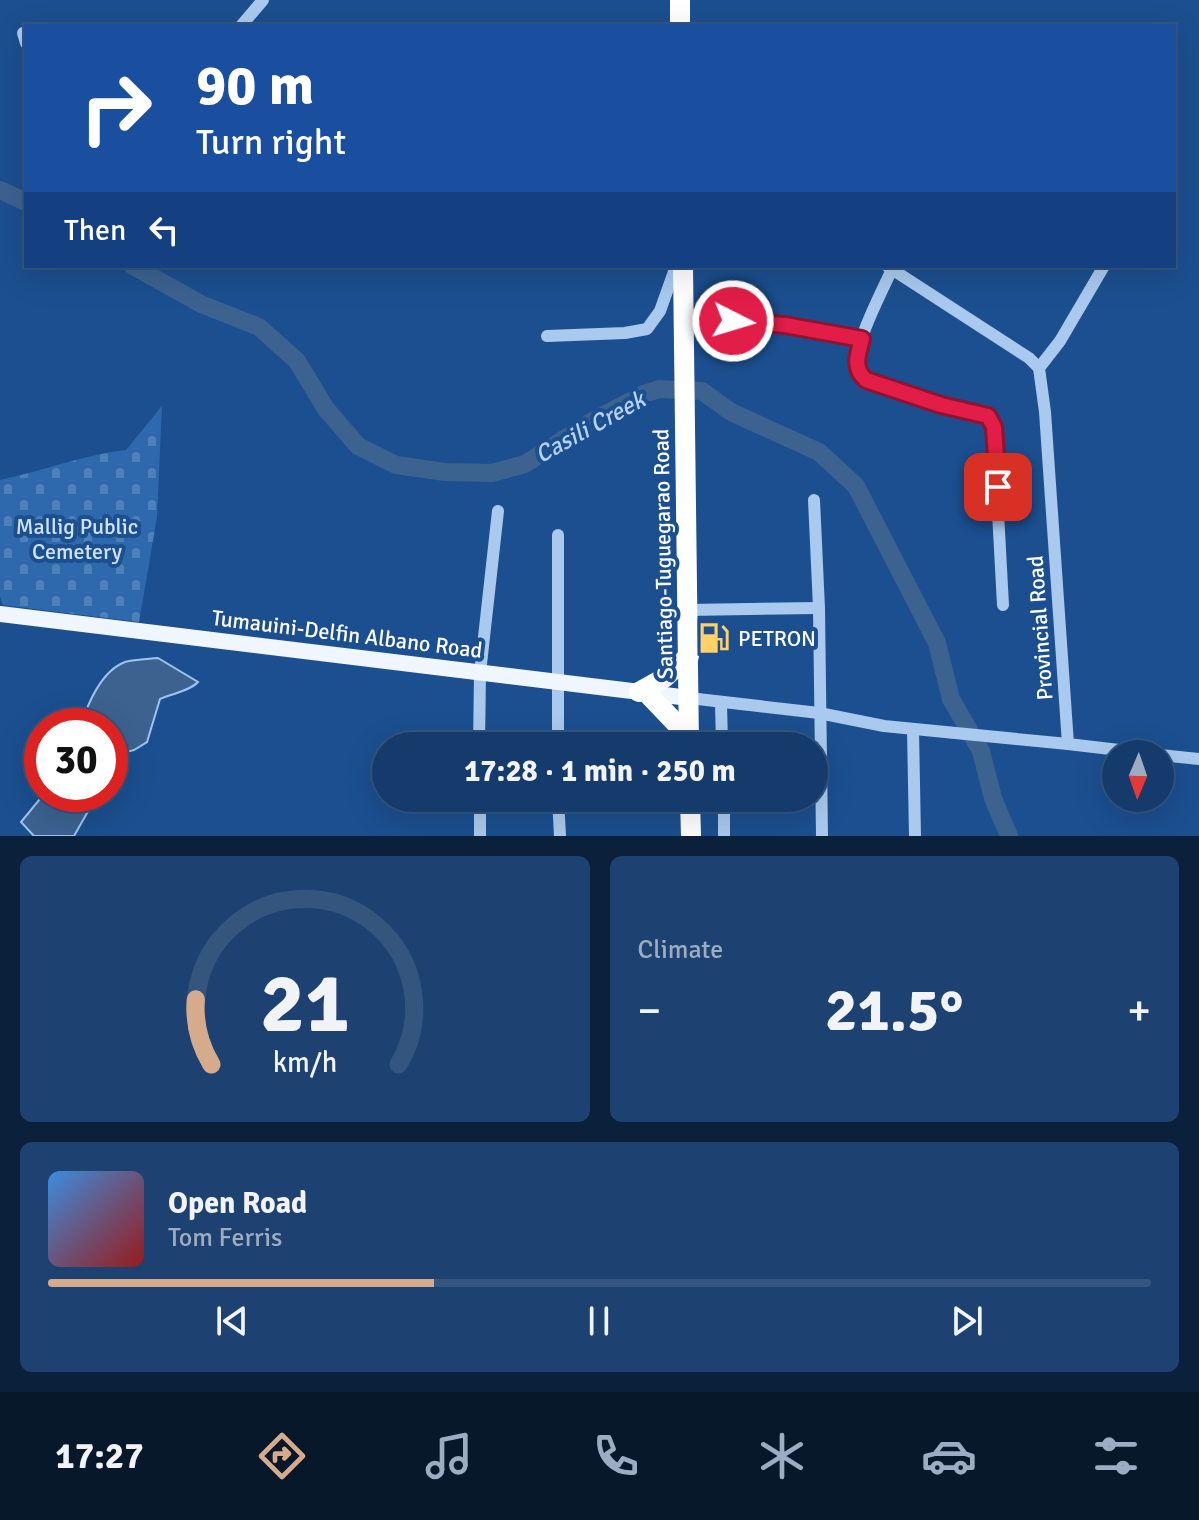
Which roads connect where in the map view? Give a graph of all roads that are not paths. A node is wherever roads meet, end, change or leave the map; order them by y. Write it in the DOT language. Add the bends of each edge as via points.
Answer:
graph roads {
  1 [pos="263,0"];
  2 [pos="680,0"];
  3 [pos="243,24"];
  4 [pos="680,24"];
  5 [pos="675,268"];
  6 [pos="683,268"];
  7 [pos="889,268"];
  8 [pos="1103,268"];
  9 [pos="684,314"];
  10 [pos="547,336"];
  11 [pos="862,339"];
  12 [pos="1039,368"];
  13 [pos="814,500"];
  14 [pos="498,511"];
  15 [pos="558,535"];
  16 [pos="1003,605"];
  17 [pos="819,608"];
  18 [pos="688,610"];
  19 [pos="0,614"];
  20 [pos="689,656"];
  21 [pos="480,673"];
  22 [pos="557,682"];
  23 [pos="643,692"];
  24 [pos="689,698"];
  25 [pos="721,702"];
  26 [pos="819,713"];
  27 [pos="913,730"];
  28 [pos="479,732"];
  29 [pos="558,732"];
  30 [pos="681,732"];
  31 [pos="689,732"];
  32 [pos="722,732"];
  33 [pos="1068,744"];
  34 [pos="1102,748"];
  35 [pos="1174,756"];
  36 [pos="1199,759"];
  37 [pos="480,812"];
  38 [pos="559,812"];
  39 [pos="690,812"];
  40 [pos="724,812"];
  41 [pos="480,836"];
  42 [pos="560,836"];
  43 [pos="691,836"];
  44 [pos="724,836"];
  45 [pos="822,836"];
  46 [pos="915,836"];
  1 -- 3 [label="street"];
  2 -- 4 [label="highway"];
  5 -- 10 [label="street" via="660,311 647,329"];
  6 -- 9 [label="highway, Santiago-Tuguegarao Road"];
  7 -- 11 [label="street"];
  7 -- 12 [label="street"];
  8 -- 12 [label="street"];
  9 -- 11 [label="street"];
  9 -- 18 [label="highway, Santiago-Tuguegarao Road"];
  11 -- 16 [label="street" via="857,365 866,380 993,420"];
  12 -- 33 [label="street, Provincial Road"];
  13 -- 17 [label="street"];
  14 -- 21 [label="street"];
  15 -- 22 [label="street"];
  17 -- 18 [label="street"];
  17 -- 26 [label="street"];
  18 -- 20 [label="highway, Santiago-Tuguegarao Road"];
  19 -- 21 [label="main road, Tumauini-Delfin Albano Road"];
  20 -- 23 [label="highway"];
  20 -- 24 [label="highway, Santiago-Tuguegarao Road"];
  21 -- 22 [label="main road, Tumauini-Delfin Albano Road"];
  21 -- 28 [label="street"];
  22 -- 23 [label="main road, Tumauini-Delfin Albano Road"];
  22 -- 29 [label="street"];
  23 -- 24 [label="main road, Tumauini-Delfin Albano Road"];
  23 -- 30 [label="highway"];
  24 -- 25 [label="street"];
  24 -- 31 [label="highway, Santiago-Tuguegarao Road"];
  25 -- 26 [label="street"];
  25 -- 32 [label="street"];
  26 -- 27 [label="street"];
  26 -- 45 [label="street"];
  27 -- 33 [label="street"];
  27 -- 46 [label="street"];
  33 -- 34 [label="street"];
  35 -- 36 [label="street"];
  37 -- 41 [label="street"];
  38 -- 42 [label="street"];
  39 -- 43 [label="highway"];
  40 -- 44 [label="street"];
}
